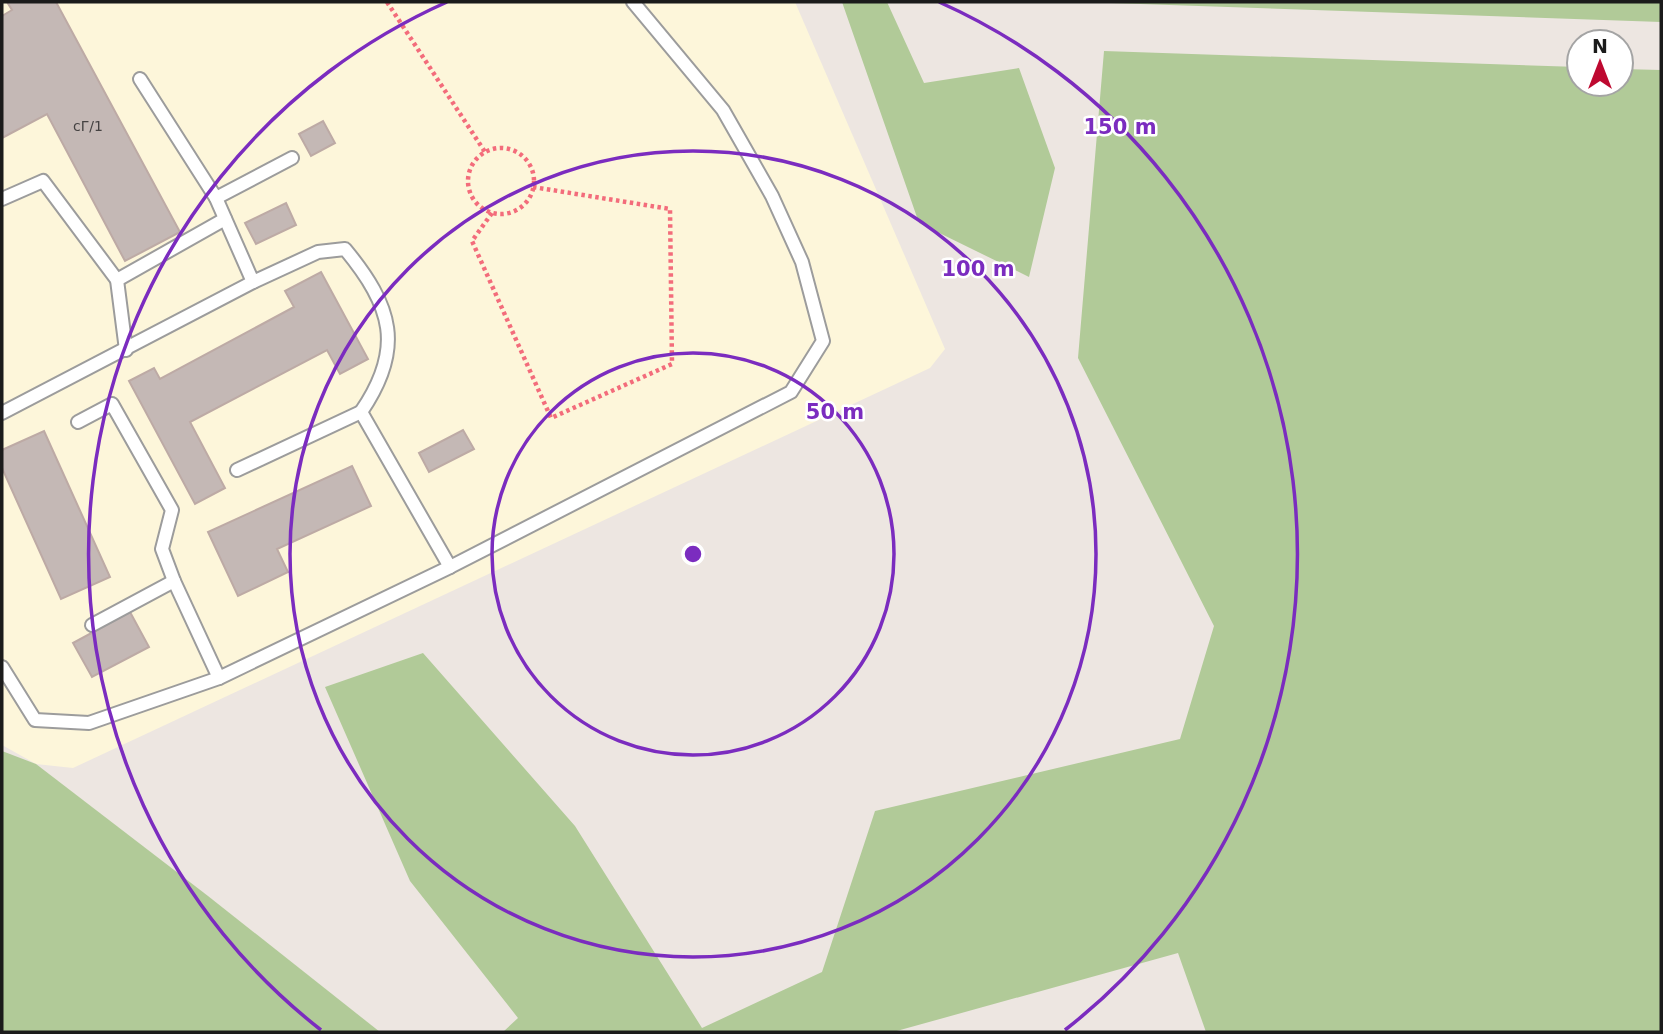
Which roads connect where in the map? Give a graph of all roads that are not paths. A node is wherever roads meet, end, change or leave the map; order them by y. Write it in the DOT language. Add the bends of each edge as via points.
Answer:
graph roads {
  1 [pos="633,2"];
  2 [pos="140,79"];
  3 [pos="292,158"];
  4 [pos="216,198"];
  5 [pos="2,199"];
  6 [pos="225,219"];
  7 [pos="117,280"];
  8 [pos="253,282"];
  9 [pos="126,350"];
  10 [pos="361,412"];
  11 [pos="2,413"];
  12 [pos="78,422"];
  13 [pos="237,470"];
  14 [pos="450,567"];
  15 [pos="174,581"];
  16 [pos="92,625"];
  17 [pos="2,667"];
  18 [pos="219,678"];
  1 -- 14 [label="lane" via="723,110 772,196 802,262 823,341 791,392"];
  2 -- 4 [label="lane"];
  3 -- 4 [label="lane"];
  4 -- 6 [label="lane"];
  5 -- 7 [label="lane" via="43,181"];
  6 -- 7 [label="lane"];
  6 -- 8 [label="lane"];
  7 -- 9 [label="lane"];
  8 -- 9 [label="lane"];
  8 -- 10 [label="lane" via="318,252 345,249 363,270 388,326 388,351 377,389"];
  9 -- 11 [label="lane"];
  10 -- 13 [label="lane"];
  10 -- 14 [label="lane"];
  12 -- 15 [label="lane" via="112,404 172,510 162,549"];
  14 -- 18 [label="lane"];
  15 -- 16 [label="lane"];
  15 -- 18 [label="lane"];
  17 -- 18 [label="lane" via="36,720 89,723"];
}
